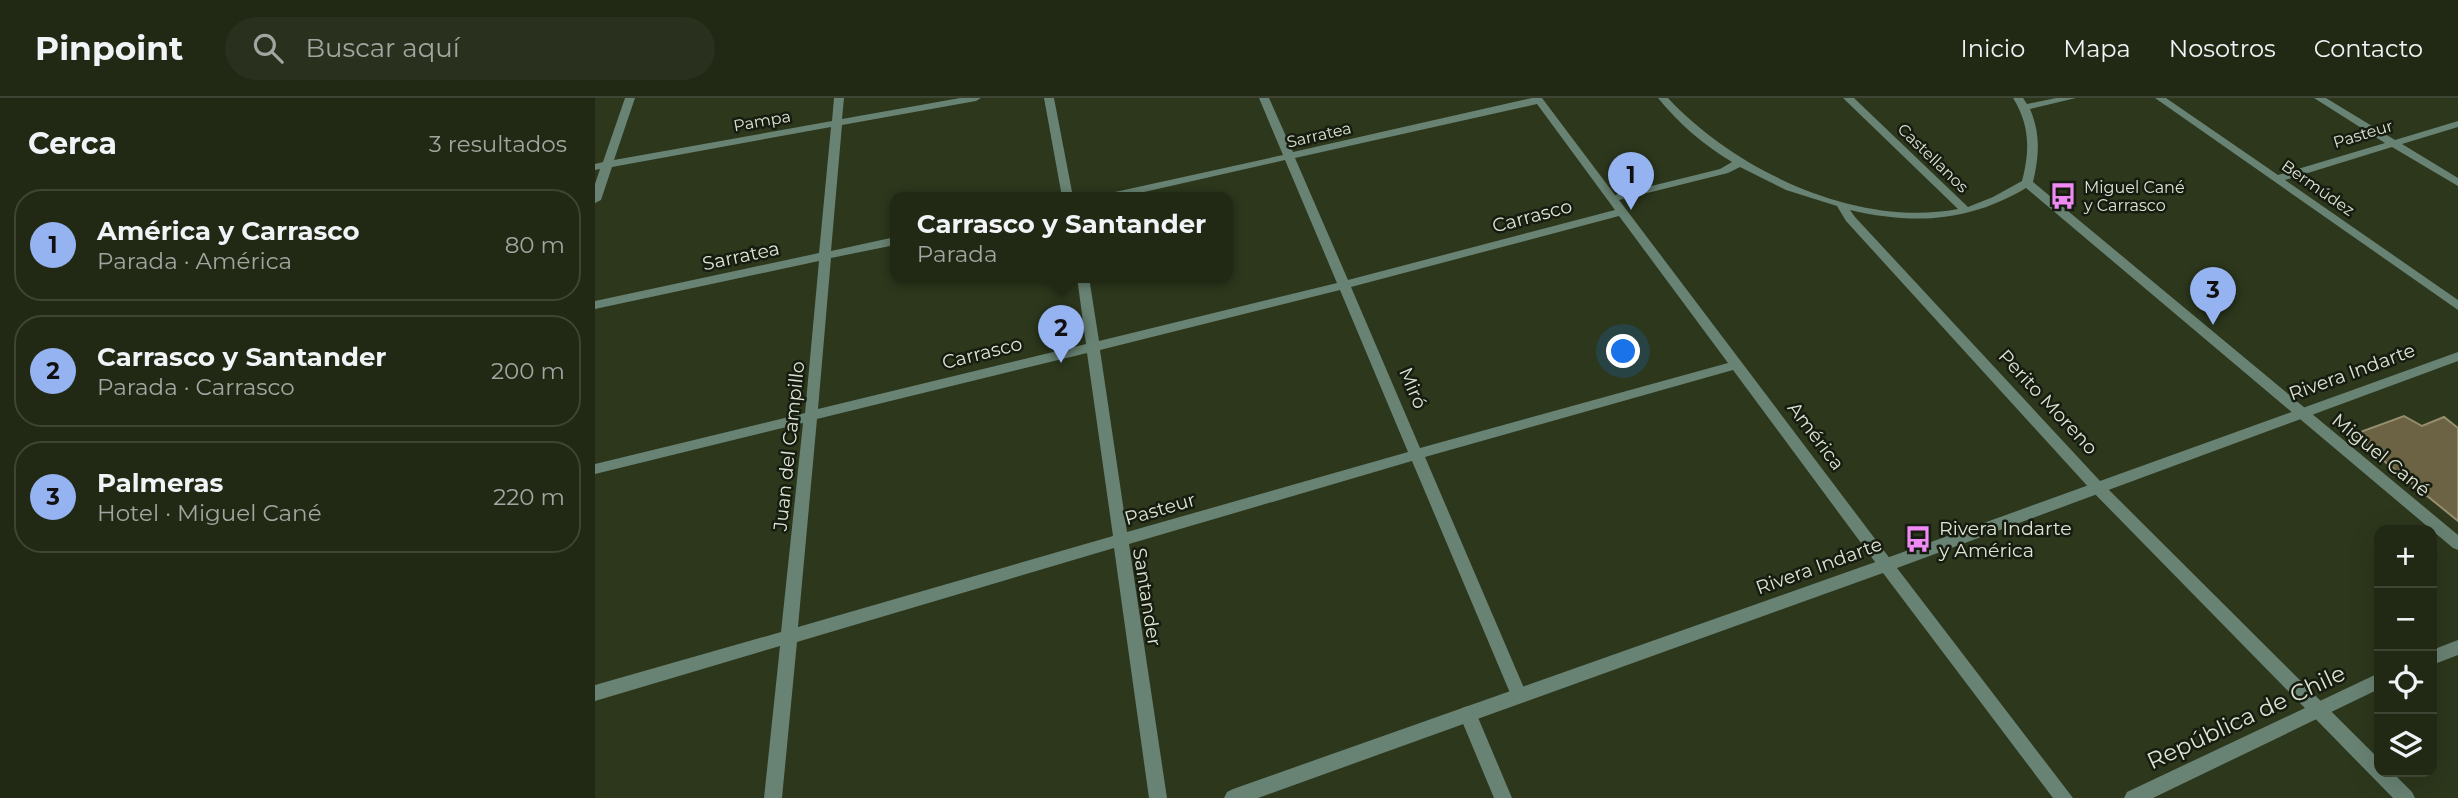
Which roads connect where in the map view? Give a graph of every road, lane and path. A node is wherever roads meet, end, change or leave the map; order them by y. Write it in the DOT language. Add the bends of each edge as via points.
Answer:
graph roads {
  1 [pos="630,98"];
  2 [pos="839,98"];
  3 [pos="976,98"];
  4 [pos="1049,98"];
  5 [pos="1264,98"];
  6 [pos="1663,98"];
  7 [pos="1848,98"];
  8 [pos="2071,98"];
  9 [pos="2160,98"];
  10 [pos="2319,98"];
  11 [pos="1538,99"];
  12 [pos="2021,103"];
  13 [pos="837,123"];
  14 [pos="2458,124"];
  15 [pos="2392,143"];
  16 [pos="1290,158"];
  17 [pos="1740,162"];
  18 [pos="601,166"];
  19 [pos="2278,179"];
  20 [pos="2027,183"];
  21 [pos="2458,183"];
  22 [pos="1067,192"];
  23 [pos="1129,192"];
  24 [pos="1612,199"];
  25 [pos="595,200"];
  26 [pos="1842,205"];
  27 [pos="1966,211"];
  28 [pos="1622,212"];
  29 [pos="890,242"];
  30 [pos="826,255"];
  31 [pos="1084,283"];
  32 [pos="1345,285"];
  33 [pos="595,305"];
  34 [pos="2458,306"];
  35 [pos="1094,345"];
  36 [pos="2458,356"];
  37 [pos="1736,365"];
  38 [pos="2299,413"];
  39 [pos="811,416"];
  40 [pos="1418,454"];
  41 [pos="595,469"];
  42 [pos="2097,486"];
  43 [pos="1119,541"];
  44 [pos="2458,544"];
  45 [pos="1886,565"];
  46 [pos="789,638"];
  47 [pos="2458,647"];
  48 [pos="2437,656"];
  49 [pos="2374,683"];
  50 [pos="595,693"];
  51 [pos="1520,695"];
  52 [pos="2318,709"];
  53 [pos="1468,714"];
  54 [pos="2374,765"];
  55 [pos="2386,777"];
  56 [pos="773,798"];
  57 [pos="1158,798"];
  58 [pos="1233,798"];
  59 [pos="1503,798"];
  60 [pos="2064,798"];
  61 [pos="2133,798"];
  62 [pos="2406,798"];
  1 -- 18 [label="street"];
  2 -- 13 [label="street, Juan del Campillo"];
  3 -- 13 [label="street, Pampa"];
  4 -- 22 [label="street"];
  5 -- 16 [label="street, Miró"];
  6 -- 17 [label="street" via="1679,118"];
  7 -- 27 [label="street, Castellanos"];
  8 -- 12 [label="street"];
  9 -- 19 [label="street, Bermúdez"];
  10 -- 15 [label="street"];
  11 -- 16 [label="street, Sarratea"];
  11 -- 24 [label="street, América"];
  12 -- 20 [label="street" via="2034,139"];
  13 -- 18 [label="street, Pampa"];
  13 -- 30 [label="street, Juan del Campillo"];
  14 -- 15 [label="street, Pasteur"];
  15 -- 19 [label="street, Pasteur"];
  15 -- 21 [label="street"];
  16 -- 23 [label="street, Sarratea"];
  16 -- 32 [label="street, Miró"];
  17 -- 24 [label="street" via="1724,171"];
  17 -- 26 [label="street"];
  18 -- 25 [label="street"];
  19 -- 34 [label="street, Bermúdez"];
  20 -- 27 [label="street"];
  20 -- 38 [label="street, Miguel Cané"];
  24 -- 28 [label="street, América"];
  26 -- 27 [label="street" via="1926,216"];
  26 -- 42 [label="street, Perito Moreno"];
  28 -- 32 [label="street, Carrasco"];
  28 -- 37 [label="street, América"];
  29 -- 30 [label="street, Sarratea"];
  30 -- 33 [label="street, Sarratea"];
  30 -- 39 [label="street, Juan del Campillo"];
  31 -- 35 [label="street, Santander"];
  32 -- 35 [label="street, Carrasco"];
  32 -- 40 [label="street, Miró"];
  35 -- 39 [label="street, Carrasco"];
  35 -- 43 [label="street, Santander"];
  36 -- 38 [label="street, Rivera Indarte"];
  37 -- 40 [label="street, Pasteur"];
  37 -- 45 [label="street, América"];
  38 -- 42 [label="street, Rivera Indarte"];
  38 -- 44 [label="street, Miguel Cané"];
  39 -- 41 [label="street, Carrasco"];
  39 -- 46 [label="street, Juan del Campillo"];
  40 -- 43 [label="street, Pasteur"];
  40 -- 51 [label="street, Miró"];
  42 -- 45 [label="street, Rivera Indarte"];
  42 -- 52 [label="street, Perito Moreno"];
  43 -- 46 [label="street, Pasteur"];
  43 -- 57 [label="street, Santander"];
  45 -- 51 [label="street, Rivera Indarte"];
  45 -- 60 [label="street, América"];
  46 -- 50 [label="street, Pasteur"];
  46 -- 56 [label="street, Juan del Campillo"];
  47 -- 48 [label="street"];
  49 -- 52 [label="street, República de Chile"];
  51 -- 53 [label="street, Rivera Indarte"];
  52 -- 54 [label="street, Perito Moreno"];
  52 -- 61 [label="street, República de Chile"];
  53 -- 58 [label="street, Rivera Indarte"];
  53 -- 59 [label="street"];
  55 -- 62 [label="street, Perito Moreno"];
}
